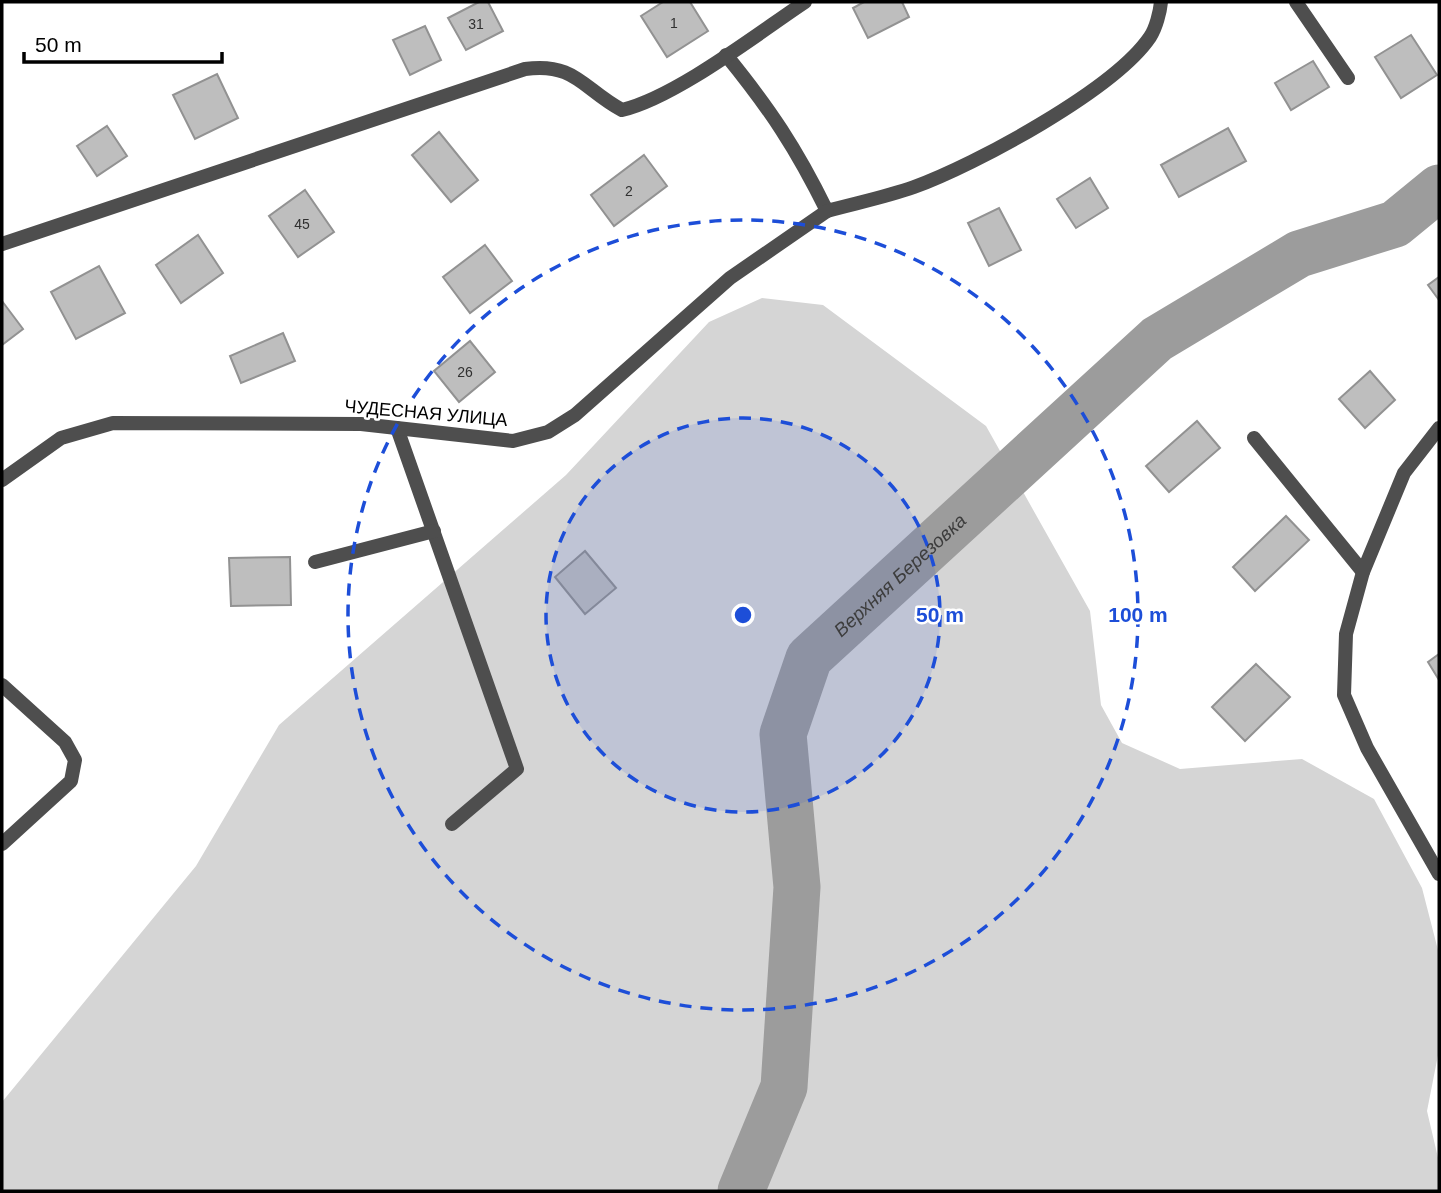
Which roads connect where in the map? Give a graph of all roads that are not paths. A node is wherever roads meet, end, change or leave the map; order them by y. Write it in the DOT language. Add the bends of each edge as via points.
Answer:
graph roads {
  1 [pos="805,2"];
  2 [pos="1161,2"];
  3 [pos="1296,2"];
  4 [pos="726,55"];
  5 [pos="1348,78"];
  6 [pos="827,211"];
  7 [pos="2,244"];
  8 [pos="397,428"];
  9 [pos="1439,428"];
  10 [pos="1254,438"];
  11 [pos="2,480"];
  12 [pos="434,531"];
  13 [pos="315,562"];
  14 [pos="1363,572"];
  15 [pos="2,685"];
  16 [pos="453,824"];
  17 [pos="2,844"];
  18 [pos="1439,873"];
  1 -- 4 [label="street"];
  2 -- 6 [label="street, ЧУДЕСНАЯ УЛИЦА" via="1151,36 1123,66 1082,97 1027,131 915,187"];
  3 -- 5 [label="street"];
  4 -- 6 [label="street" via="786,133"];
  4 -- 7 [label="street" via="642,105 622,110 566,70 546,66 525,69"];
  6 -- 8 [label="street, ЧУДЕСНАЯ УЛИЦА" via="730,278 575,415 548,432 513,441"];
  8 -- 11 [label="street, ЧУДЕСНАЯ УЛИЦА" via="113,423 61,438"];
  8 -- 12 [label="street"];
  9 -- 14 [label="street" via="1404,473"];
  10 -- 14 [label="street"];
  12 -- 13 [label="street"];
  12 -- 16 [label="street" via="517,769"];
  14 -- 18 [label="street" via="1346,634 1345,695 1367,748"];
  15 -- 17 [label="street" via="65,742 75,760 71,781"];
}
